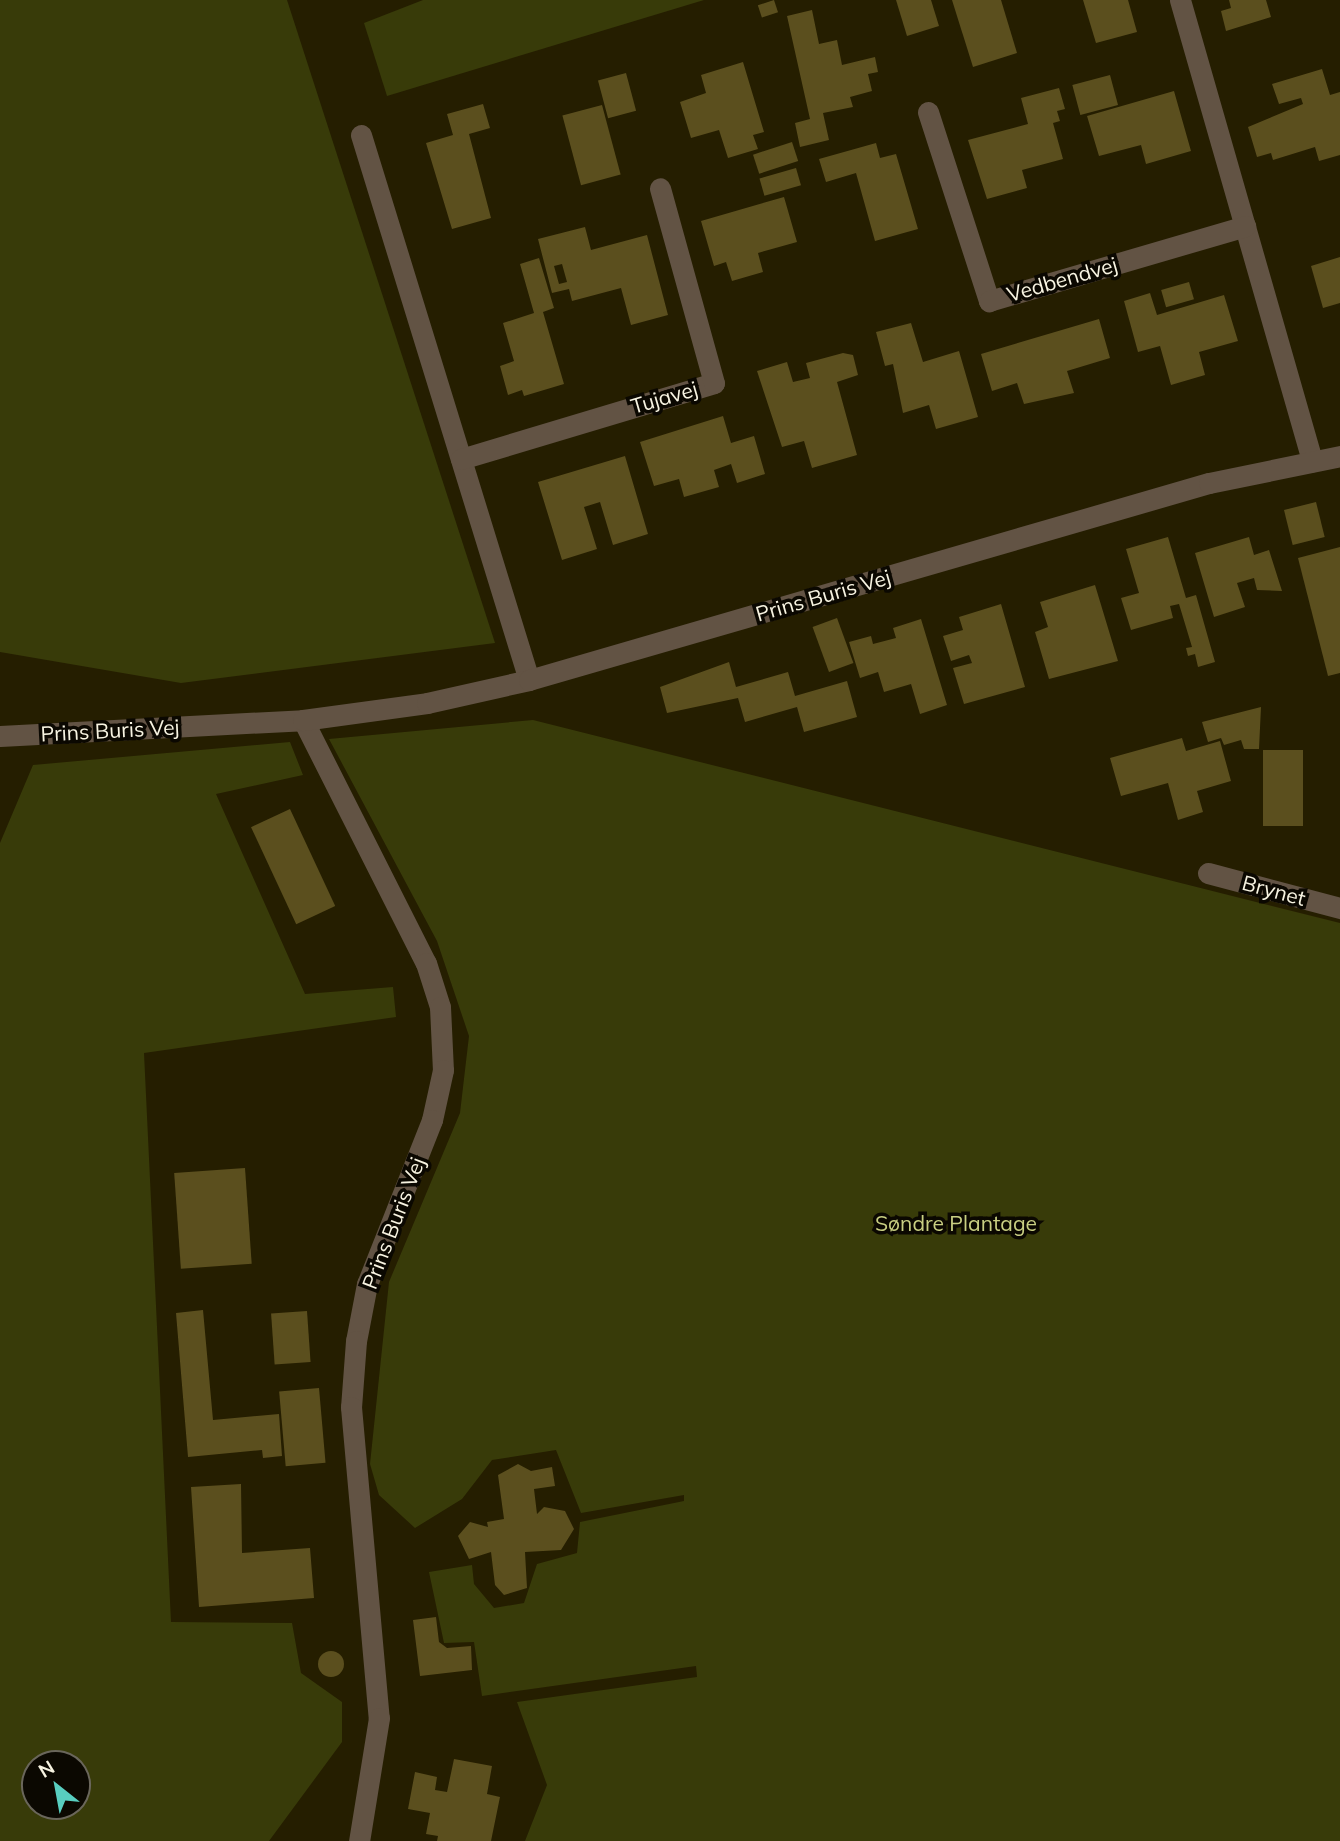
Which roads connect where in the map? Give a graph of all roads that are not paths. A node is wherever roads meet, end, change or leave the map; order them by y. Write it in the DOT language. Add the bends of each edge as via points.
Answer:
graph roads {
  1 [pos="1180,0"];
  2 [pos="928,112"];
  3 [pos="361,135"];
  4 [pos="660,188"];
  5 [pos="1245,226"];
  6 [pos="1340,456"];
  7 [pos="461,458"];
  8 [pos="1312,461"];
  9 [pos="529,680"];
  10 [pos="303,720"];
  11 [pos="0,736"];
  12 [pos="1208,873"];
  13 [pos="1340,908"];
  14 [pos="359,1841"];
  1 -- 5 [label="street"];
  2 -- 5 [label="street, Vedbendvej" via="989,301"];
  3 -- 7 [label="street"];
  4 -- 7 [label="street, Tujavej" via="714,383"];
  5 -- 8 [label="street"];
  6 -- 8 [label="street, Prins Buris Vej"];
  7 -- 9 [label="street"];
  8 -- 9 [label="street, Prins Buris Vej" via="1209,483"];
  9 -- 10 [label="street, Prins Buris Vej"];
  10 -- 11 [label="street, Prins Buris Vej"];
  10 -- 14 [label="street, Prins Buris Vej" via="426,963 441,1020 443,1070 432,1120 368,1284 356,1341 351,1407 379,1718"];
  12 -- 13 [label="street, Brynet"];
}
